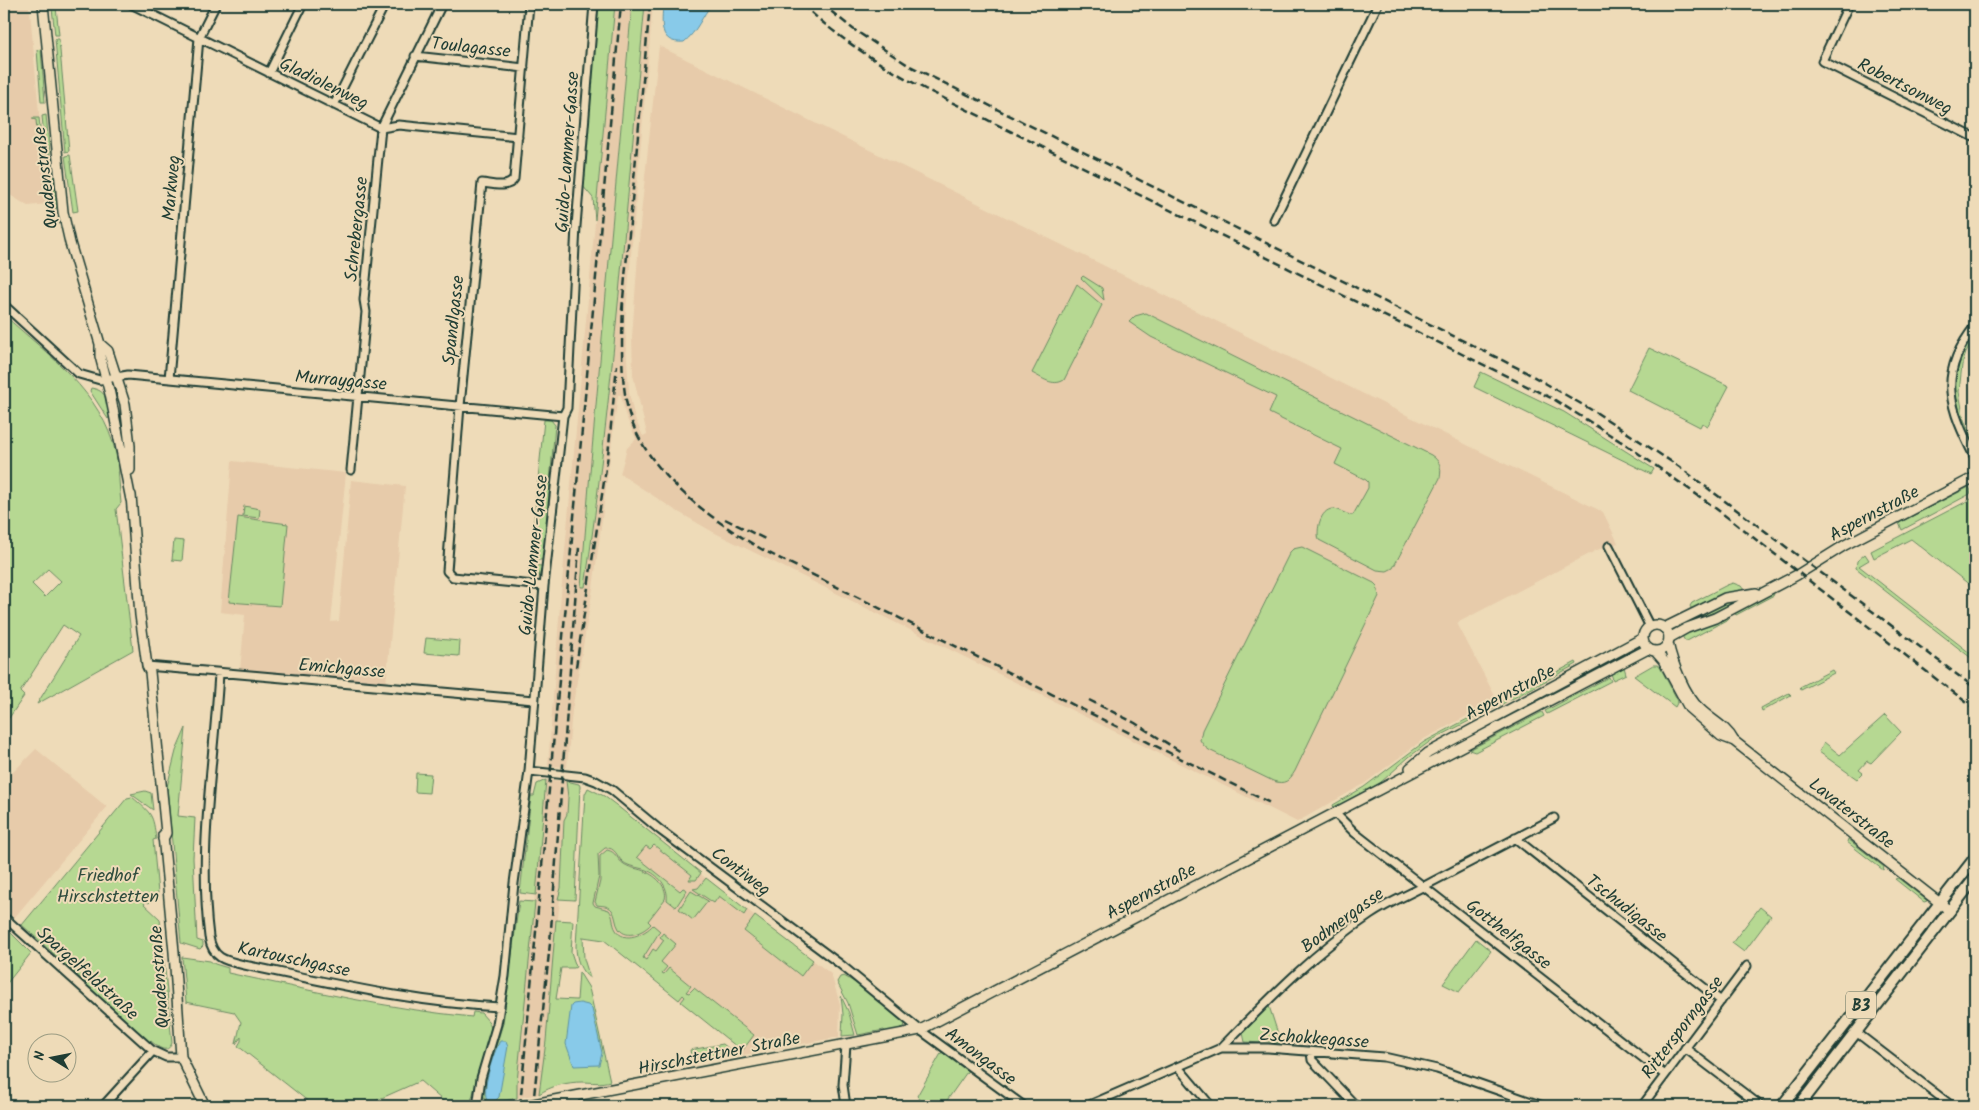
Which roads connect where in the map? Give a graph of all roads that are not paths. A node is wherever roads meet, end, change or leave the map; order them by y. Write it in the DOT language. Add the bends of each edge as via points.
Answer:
graph roads {
  1 [pos="43,4"];
  2 [pos="131,4"];
  3 [pos="216,4"];
  4 [pos="303,4"];
  5 [pos="385,4"];
  6 [pos="442,4"];
  7 [pos="529,4"];
  8 [pos="594,4"];
  9 [pos="1378,4"];
  10 [pos="1849,4"];
  11 [pos="200,38"];
  12 [pos="415,56"];
  13 [pos="524,68"];
  14 [pos="269,73"];
  15 [pos="334,105"];
  16 [pos="381,128"];
  17 [pos="518,137"];
  18 [pos="1975,138"];
  19 [pos="1274,220"];
  20 [pos="4,305"];
  21 [pos="1975,326"];
  22 [pos="100,344"];
  23 [pos="116,377"];
  24 [pos="106,379"];
  25 [pos="169,379"];
  26 [pos="358,397"];
  27 [pos="460,406"];
  28 [pos="563,416"];
  29 [pos="1975,458"];
  30 [pos="351,470"];
  31 [pos="1975,477"];
  32 [pos="131,500"];
  33 [pos="1609,546"];
  34 [pos="544,586"];
  35 [pos="1761,592"];
  36 [pos="1650,627"];
  37 [pos="1664,628"];
  38 [pos="1643,638"];
  39 [pos="1668,641"];
  40 [pos="1651,650"];
  41 [pos="147,666"];
  42 [pos="219,673"];
  43 [pos="534,700"];
  44 [pos="1734,740"];
  45 [pos="528,771"];
  46 [pos="1397,780"];
  47 [pos="1336,814"];
  48 [pos="1554,818"];
  49 [pos="1515,838"];
  50 [pos="1975,858"];
  51 [pos="1975,878"];
  52 [pos="1424,886"];
  53 [pos="1940,903"];
  54 [pos="1950,911"];
  55 [pos="4,917"];
  56 [pos="1747,966"];
  57 [pos="1721,1001"];
  58 [pos="500,1007"];
  59 [pos="920,1030"];
  60 [pos="1856,1032"];
  61 [pos="846,1045"];
  62 [pos="1221,1048"];
  63 [pos="1686,1048"];
  64 [pos="153,1051"];
  65 [pos="1311,1052"];
  66 [pos="181,1057"];
  67 [pos="1178,1066"];
  68 [pos="1665,1075"];
  69 [pos="575,1096"];
  70 [pos="103,1106"];
  71 [pos="205,1106"];
  72 [pos="479,1106"];
  73 [pos="523,1106"];
  74 [pos="574,1106"];
  75 [pos="846,1106"];
  76 [pos="1024,1106"];
  77 [pos="1086,1106"];
  78 [pos="1211,1106"];
  79 [pos="1356,1106"];
  80 [pos="1543,1106"];
  81 [pos="1642,1106"];
  82 [pos="1761,1106"];
  83 [pos="1782,1106"];
  84 [pos="1799,1106"];
  85 [pos="1952,1106"];
  1 -- 22 [label="main road, Quadenstraße" via="63,212"];
  2 -- 11 [label="street, Gladiolenweg"];
  3 -- 11 [label="street, Markweg"];
  4 -- 14 [label="street"];
  5 -- 15 [label="street"];
  6 -- 12 [label="street, Schrebergasse"];
  7 -- 13 [label="street, Spandlgasse"];
  8 -- 28 [label="street, Guido-Lammer-Gasse" via="577,217 567,408"];
  9 -- 19 [label="street"];
  10 -- 18 [label="street, Robertsonweg" via="1822,61"];
  11 -- 14 [label="street, Gladiolenweg"];
  11 -- 25 [label="street, Markweg"];
  12 -- 13 [label="street, Toulagasse"];
  12 -- 16 [label="street, Schrebergasse"];
  13 -- 17 [label="street, Spandlgasse"];
  14 -- 15 [label="street, Gladiolenweg"];
  15 -- 16 [label="street, Gladiolenweg"];
  16 -- 17 [label="street, Gladiolenweg" via="398,125"];
  16 -- 26 [label="street, Schrebergasse"];
  17 -- 27 [label="street, Spandlgasse" via="512,183 482,183"];
  20 -- 24 [label="street" via="79,374"];
  21 -- 29 [label="street" via="1956,357 1951,383 1952,406 1958,425"];
  22 -- 23 [label="main road, Quadenstraße" via="108,351"];
  22 -- 24 [label="main road, Quadenstraße"];
  23 -- 24 [label="street, Murraygasse"];
  23 -- 25 [label="street, Murraygasse"];
  23 -- 32 [label="main road, Quadenstraße" via="126,412"];
  24 -- 32 [label="main road, Quadenstraße"];
  25 -- 26 [label="street, Murraygasse"];
  26 -- 27 [label="street, Murraygasse"];
  26 -- 30 [label="street, Schrebergasse"];
  27 -- 28 [label="street, Murraygasse"];
  27 -- 34 [label="street, Spandlgasse" via="447,571 453,577"];
  28 -- 34 [label="street, Guido-Lammer-Gasse"];
  31 -- 35 [label="main road, Aspernstraße"];
  32 -- 41 [label="main road, Quadenstraße"];
  33 -- 36 [label="street"];
  34 -- 43 [label="street, Guido-Lammer-Gasse"];
  35 -- 37 [label="main road, Aspernstraße" via="1725,598"];
  35 -- 39 [label="main road, Aspernstraße" via="1715,618 1687,628"];
  36 -- 37 [label="main road"];
  36 -- 38 [label="main road, Aspernstraße"];
  37 -- 39 [label="main road"];
  38 -- 40 [label="main road"];
  38 -- 46 [label="main road, Aspernstraße" via="1428,753"];
  39 -- 40 [label="main road, Aspernstraße" via="1663,649"];
  39 -- 44 [label="main road, Lavaterstraße" via="1679,676 1692,701"];
  40 -- 44 [label="main road, Lavaterstraße" via="1662,660 1689,708 1721,736"];
  40 -- 46 [label="main road, Aspernstraße"];
  41 -- 42 [label="street, Emichgasse"];
  41 -- 66 [label="main road, Quadenstraße" via="145,674 174,952"];
  42 -- 43 [label="street, Emichgasse"];
  42 -- 58 [label="street, Kartouschgasse" via="204,873 210,945 216,955 249,966 403,997"];
  43 -- 45 [label="street, Guido-Lammer-Gasse"];
  44 -- 53 [label="main road, Lavaterstraße"];
  45 -- 58 [label="street, Guido-Lammer-Gasse"];
  45 -- 59 [label="street, Contiweg" via="581,777 612,790 840,964"];
  46 -- 47 [label="main road, Aspernstraße"];
  47 -- 52 [label="street, Gotthelfgasse" via="1355,833"];
  47 -- 59 [label="main road, Aspernstraße"];
  48 -- 49 [label="street, Bodmergasse"];
  49 -- 52 [label="street, Bodmergasse"];
  49 -- 57 [label="street, Tschudigasse"];
  50 -- 53 [label="main road, B3"];
  51 -- 54 [label="main road, B3"];
  52 -- 62 [label="street, Bodmergasse" via="1395,899 1313,958"];
  52 -- 68 [label="street, Gotthelfgasse"];
  53 -- 54 [label="main road, Lavaterstraße"];
  53 -- 83 [label="main road, B3"];
  54 -- 60 [label="main road, B3"];
  55 -- 64 [label="street, Spargelfeldstraße"];
  56 -- 57 [label="street, Rittersporngasse"];
  57 -- 63 [label="street, Rittersporngasse"];
  58 -- 72 [label="street, Guido-Lammer-Gasse" via="481,1078"];
  59 -- 61 [label="main road, Hirschstettner Straße"];
  59 -- 76 [label="street, Amongasse"];
  60 -- 84 [label="main road, B3"];
  60 -- 85 [label="street"];
  61 -- 69 [label="main road, Hirschstettner Straße"];
  61 -- 75 [label="street" via="843,1085"];
  62 -- 65 [label="street, Zschokkegasse"];
  62 -- 67 [label="street, Zschokkegasse"];
  63 -- 68 [label="street, Rittersporngasse"];
  63 -- 82 [label="street"];
  64 -- 66 [label="street, Spargelfeldstraße" via="166,1057"];
  64 -- 70 [label="street"];
  65 -- 79 [label="street" via="1312,1060"];
  65 -- 80 [label="street, Zschokkegasse" via="1384,1058 1437,1068"];
  66 -- 71 [label="main road, Quadenstraße"];
  67 -- 77 [label="street, Zschokkegasse"];
  67 -- 78 [label="street"];
  68 -- 81 [label="street, Rittersporngasse"];
  69 -- 73 [label="main road, Hirschstettner Straße"];
  69 -- 74 [label="street"];
}
